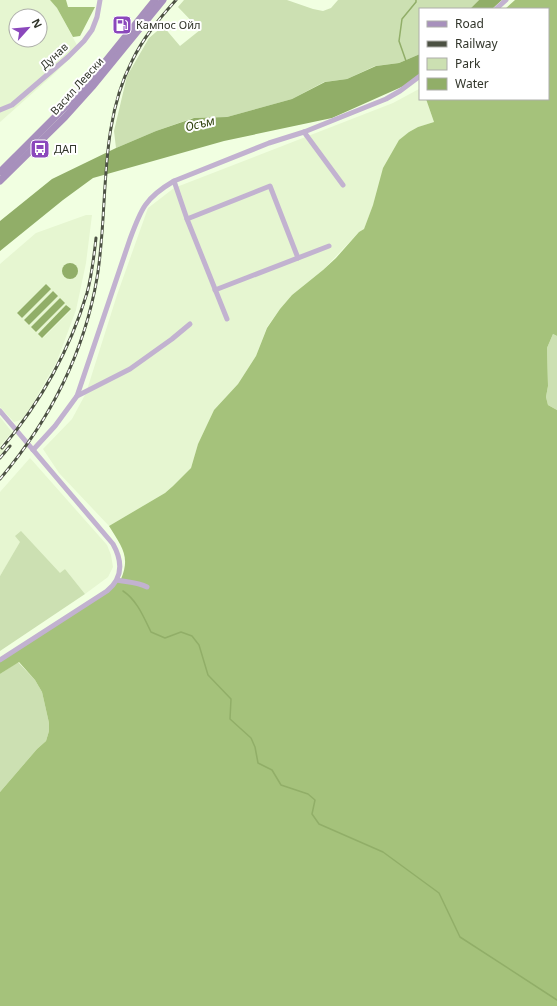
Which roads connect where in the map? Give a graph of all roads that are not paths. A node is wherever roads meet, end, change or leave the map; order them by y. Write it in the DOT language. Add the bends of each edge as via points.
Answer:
graph roads {
  1 [pos="100,0"];
  2 [pos="155,0"];
  3 [pos="163,0"];
  4 [pos="506,0"];
  5 [pos="497,8"];
  6 [pos="419,77"];
  7 [pos="0,110"];
  8 [pos="304,132"];
  9 [pos="0,172"];
  10 [pos="0,181"];
  11 [pos="174,181"];
  12 [pos="343,185"];
  13 [pos="186,218"];
  14 [pos="329,246"];
  15 [pos="298,258"];
  16 [pos="216,290"];
  17 [pos="227,319"];
  18 [pos="190,324"];
  19 [pos="77,396"];
  20 [pos="0,412"];
  21 [pos="33,450"];
  22 [pos="116,580"];
  23 [pos="147,587"];
  24 [pos="0,660"];
  1 -- 7 [label="street, Дунав" via="92,30 84,41 12,105"];
  2 -- 9 [label="main road, Васил Левски" via="88,83"];
  3 -- 10 [label="main road, Васил Левски" via="87,92 50,133"];
  4 -- 5 [label="street"];
  6 -- 8 [label="street" via="386,99"];
  8 -- 11 [label="street" via="269,143"];
  8 -- 12 [label="street"];
  11 -- 13 [label="street"];
  11 -- 19 [label="street" via="160,189 138,216"];
  13 -- 15 [label="street" via="270,186"];
  13 -- 16 [label="street"];
  14 -- 15 [label="street"];
  15 -- 16 [label="street"];
  16 -- 17 [label="street"];
  18 -- 19 [label="street" via="130,369"];
  19 -- 21 [label="street"];
  20 -- 21 [label="street"];
  21 -- 22 [label="street" via="113,544 120,565"];
  22 -- 23 [label="street" via="140,583"];
  22 -- 24 [label="street" via="106,591"];
}
